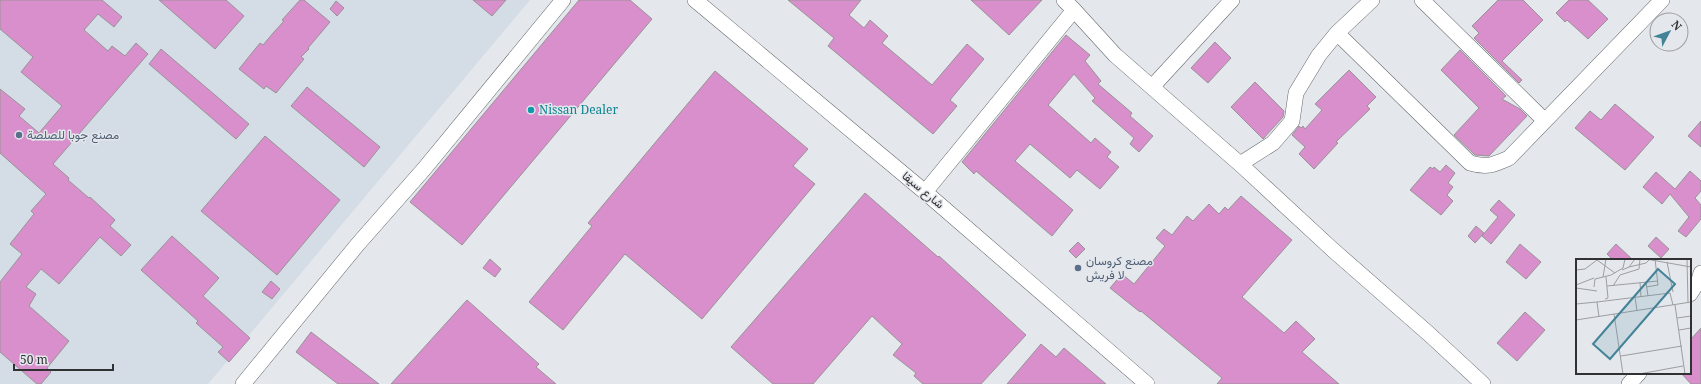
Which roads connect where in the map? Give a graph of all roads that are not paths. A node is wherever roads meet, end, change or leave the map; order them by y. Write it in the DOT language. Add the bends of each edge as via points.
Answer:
graph roads {
  1 [pos="563,0"];
  2 [pos="695,0"];
  3 [pos="1232,0"];
  4 [pos="1372,0"];
  5 [pos="1422,0"];
  6 [pos="1662,0"];
  7 [pos="1069,5"];
  8 [pos="1337,33"];
  9 [pos="1152,87"];
  10 [pos="1544,121"];
  11 [pos="1240,164"];
  12 [pos="925,192"];
  13 [pos="1701,273"];
  14 [pos="1691,292"];
  15 [pos="1637,374"];
  16 [pos="243,384"];
  17 [pos="1147,384"];
  18 [pos="1483,384"];
  19 [pos="1629,384"];
  1 -- 16 [label="street"];
  2 -- 12 [label="street, شارع سيقا"];
  3 -- 9 [label="street"];
  4 -- 8 [label="street"];
  5 -- 10 [label="street"];
  6 -- 10 [label="street"];
  7 -- 9 [label="street" via="1115,55"];
  7 -- 12 [label="street"];
  8 -- 10 [label="street" via="1470,163 1482,167 1509,158"];
  8 -- 11 [label="street" via="1319,55 1298,89 1292,121 1273,143"];
  9 -- 11 [label="street"];
  11 -- 18 [label="street"];
  12 -- 17 [label="street, شارع سيقا"];
  13 -- 14 [label="street"];
  15 -- 19 [label="street"];
}
